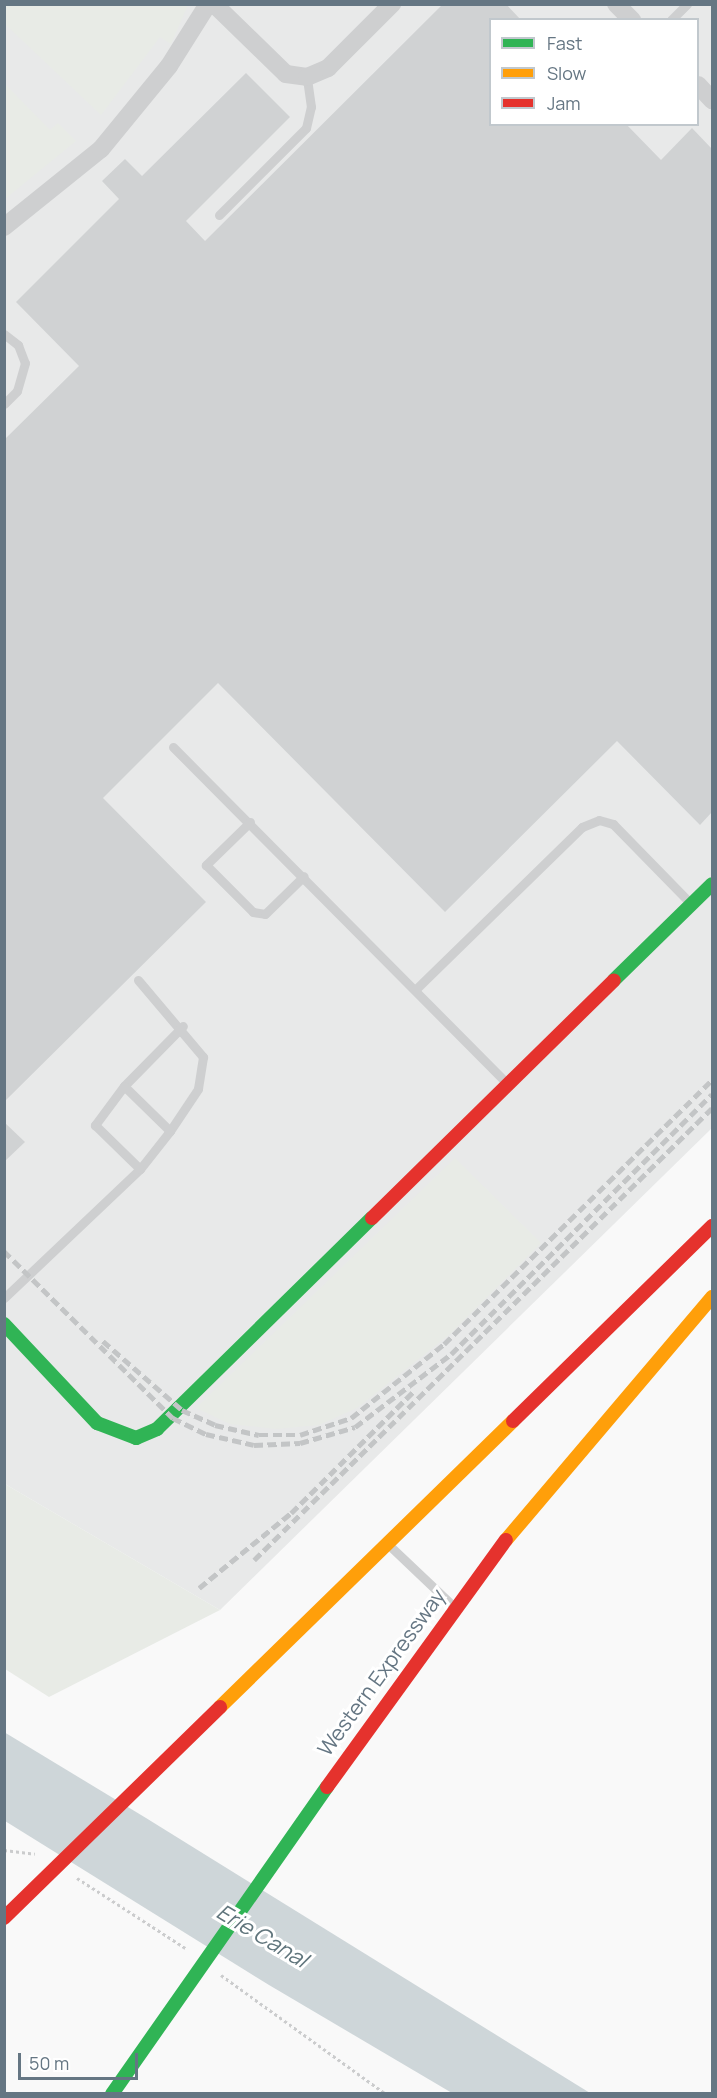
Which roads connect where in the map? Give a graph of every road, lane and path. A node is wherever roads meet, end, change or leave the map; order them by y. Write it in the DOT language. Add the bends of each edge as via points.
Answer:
graph roads {
  1 [pos="208,4"];
  2 [pos="214,4"];
  3 [pos="392,4"];
  4 [pos="616,4"];
  5 [pos="687,4"];
  6 [pos="630,18"];
  7 [pos="673,18"];
  8 [pos="307,77"];
  9 [pos="699,86"];
  10 [pos="712,100"];
  11 [pos="219,215"];
  12 [pos="4,227"];
  13 [pos="4,334"];
  14 [pos="4,404"];
  15 [pos="173,747"];
  16 [pos="250,822"];
  17 [pos="304,876"];
  18 [pos="712,884"];
  19 [pos="692,904"];
  20 [pos="138,980"];
  21 [pos="416,989"];
  22 [pos="183,1026"];
  23 [pos="509,1085"];
  24 [pos="124,1086"];
  25 [pos="170,1131"];
  26 [pos="140,1169"];
  27 [pos="712,1226"];
  28 [pos="712,1297"];
  29 [pos="4,1298"];
  30 [pos="4,1324"];
  31 [pos="388,1544"];
  32 [pos="453,1606"];
  33 [pos="24,1900"];
  34 [pos="4,1918"];
  35 [pos="4,1923"];
  36 [pos="179,1996"];
  37 [pos="112,2094"];
  38 [pos="124,2094"];
  1 -- 12 [label="street" via="169,66 107,142 70,178"];
  2 -- 8 [label="street" via="286,74"];
  3 -- 8 [label="street" via="328,68"];
  4 -- 6 [label="street"];
  5 -- 7 [label="lane"];
  8 -- 11 [label="lane" via="311,107 306,128"];
  9 -- 10 [label="street"];
  13 -- 14 [label="lane" via="18,345 25,363 17,391"];
  15 -- 16 [label="lane"];
  16 -- 17 [label="lane"];
  16 -- 17 [label="lane" via="206,865 253,912 266,914"];
  17 -- 21 [label="lane"];
  18 -- 19 [label="main road"];
  19 -- 21 [label="lane" via="613,824 599,820 582,827"];
  19 -- 23 [label="main road"];
  20 -- 22 [label="lane"];
  21 -- 23 [label="lane"];
  22 -- 24 [label="lane"];
  22 -- 25 [label="lane" via="203,1057 198,1089"];
  23 -- 30 [label="main road" via="157,1430 136,1438 117,1435 98,1423"];
  24 -- 25 [label="lane"];
  24 -- 26 [label="lane" via="95,1125"];
  25 -- 26 [label="lane"];
  26 -- 29 [label="lane"];
  27 -- 31 [label="main road"];
  28 -- 32 [label="main road, Western Expressway" via="574,1454"];
  31 -- 32 [label="lane"];
  31 -- 33 [label="main road"];
  32 -- 36 [label="main road, Western Expressway"];
  33 -- 34 [label="main road"];
  33 -- 35 [label="main road"];
  36 -- 37 [label="main road, Western Expressway"];
  36 -- 38 [label="main road"];
}
